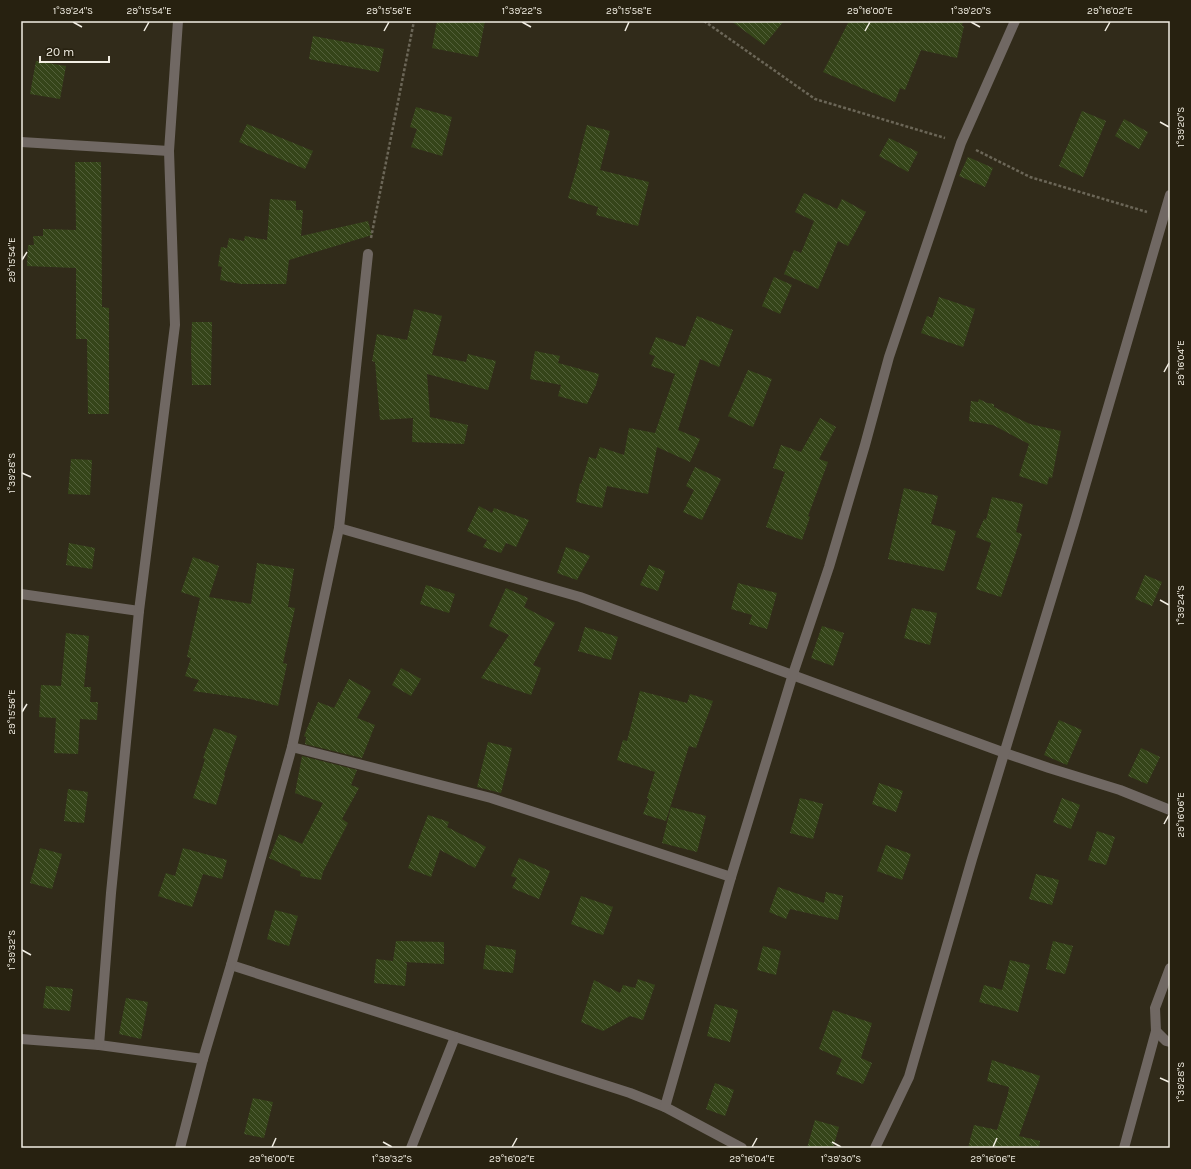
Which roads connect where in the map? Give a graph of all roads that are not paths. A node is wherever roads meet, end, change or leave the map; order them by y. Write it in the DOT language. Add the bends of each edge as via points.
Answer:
graph roads {
  1 [pos="178,21"];
  2 [pos="1015,21"];
  3 [pos="21,142"];
  4 [pos="169,151"];
  5 [pos="1170,195"];
  6 [pos="1167,218"];
  7 [pos="368,254"];
  8 [pos="339,528"];
  9 [pos="21,594"];
  10 [pos="139,611"];
  11 [pos="793,674"];
  12 [pos="292,747"];
  13 [pos="1004,753"];
  14 [pos="1170,810"];
  15 [pos="731,877"];
  16 [pos="231,965"];
  17 [pos="1170,968"];
  18 [pos="1156,1031"];
  19 [pos="455,1037"];
  20 [pos="21,1039"];
  21 [pos="1170,1042"];
  22 [pos="100,1045"];
  23 [pos="203,1059"];
  24 [pos="665,1107"];
  25 [pos="180,1148"];
  26 [pos="411,1148"];
  27 [pos="742,1148"];
  28 [pos="875,1148"];
  29 [pos="1124,1148"];
  1 -- 4 [label="street"];
  2 -- 11 [label="street" via="961,143 889,357 829,567"];
  3 -- 4 [label="street"];
  4 -- 10 [label="street" via="175,325"];
  5 -- 6 [label="street"];
  6 -- 13 [label="street"];
  7 -- 8 [label="street"];
  8 -- 11 [label="street" via="580,597"];
  8 -- 12 [label="street"];
  9 -- 10 [label="street"];
  10 -- 22 [label="street" via="111,893"];
  11 -- 13 [label="street"];
  11 -- 15 [label="street"];
  12 -- 15 [label="street" via="491,798"];
  12 -- 16 [label="street"];
  13 -- 14 [label="street" via="1120,790"];
  13 -- 28 [label="street" via="909,1077"];
  15 -- 24 [label="street"];
  16 -- 19 [label="street"];
  16 -- 23 [label="street"];
  17 -- 18 [label="street" via="1155,1008"];
  18 -- 21 [label="street"];
  18 -- 29 [label="street"];
  19 -- 24 [label="street" via="630,1093"];
  19 -- 26 [label="street"];
  20 -- 22 [label="street"];
  22 -- 23 [label="street"];
  23 -- 25 [label="street"];
  24 -- 27 [label="street"];
}
